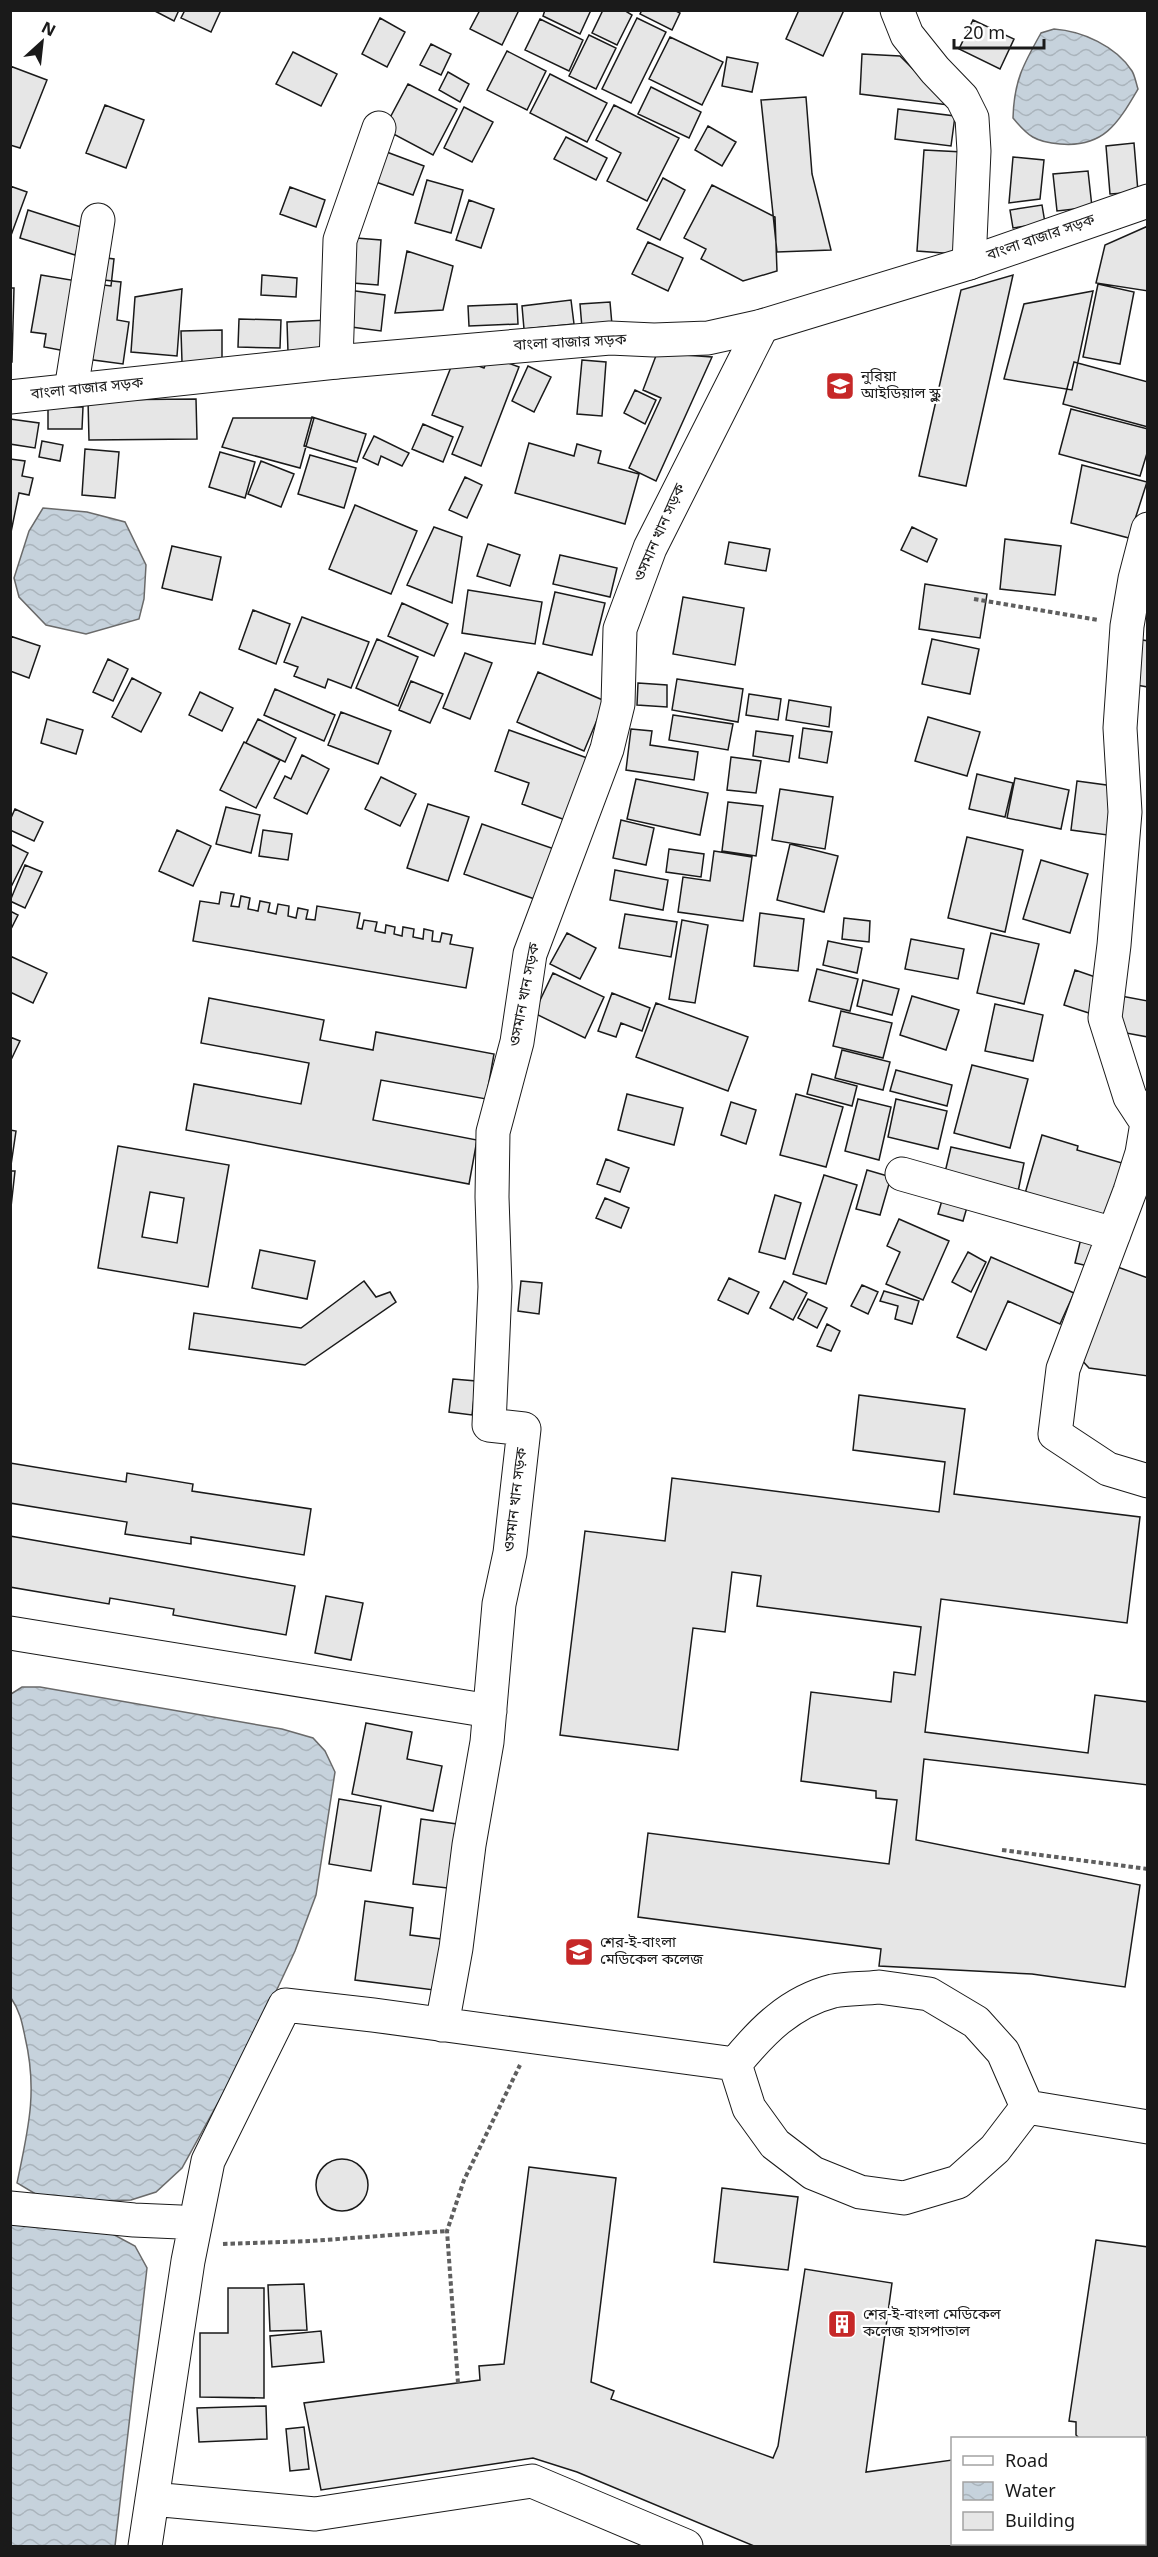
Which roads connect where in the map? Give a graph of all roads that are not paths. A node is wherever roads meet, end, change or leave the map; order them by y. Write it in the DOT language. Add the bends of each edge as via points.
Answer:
graph roads {
  1 [pos="897,10"];
  2 [pos="379,128"];
  3 [pos="1148,201"];
  4 [pos="98,220"];
  5 [pos="969,262"];
  6 [pos="762,326"];
  7 [pos="336,362"];
  8 [pos="71,390"];
  9 [pos="10,397"];
  10 [pos="1148,529"];
  11 [pos="1145,1156"];
  12 [pos="902,1174"];
  13 [pos="1114,1234"];
  14 [pos="1148,1481"];
  15 [pos="10,1633"];
  16 [pos="490,1711"];
  17 [pos="442,2025"];
  18 [pos="735,2064"];
  19 [pos="1027,2107"];
  20 [pos="1148,2127"];
  21 [pos="10,2208"];
  22 [pos="186,2233"];
  23 [pos="152,2499"];
  24 [pos="145,2547"];
  25 [pos="686,2547"];
  1 -- 5 [label="street" via="908,35 962,98 972,118"];
  2 -- 7 [label="street" via="340,240"];
  3 -- 5 [label="street, বাংলা বাজার সড়ক"];
  4 -- 8 [label="street"];
  5 -- 6 [label="street, বাংলা বাজার সড়ক"];
  6 -- 7 [label="street, বাংলা বাজার সড়ক" via="708,338 610,338"];
  6 -- 16 [label="street, ওসমান খান সড়ক" via="650,548 620,629 618,704 607,749 530,954 517,1042 493,1132 495,1287 489,1425 524,1429 512,1542 499,1604"];
  7 -- 8 [label="street, বাংলা বাজার সড়ক"];
  8 -- 9 [label="street, বাংলা বাজার সড়ক"];
  10 -- 11 [label="street" via="1127,626 1120,729 1125,812 1105,1018 1130,1097 1147,1123"];
  11 -- 13 [label="street"];
  12 -- 13 [label="street"];
  13 -- 14 [label="street" via="1064,1369 1054,1434 1108,1469"];
  15 -- 16 [label="street"];
  16 -- 17 [label="street"];
  17 -- 18 [label="street"];
  17 -- 22 [label="street" via="285,2005 208,2161"];
  18 -- 19 [label="street" via="760,2033 791,2007 833,1991 879,1988 928,1994 976,2022 1003,2052"];
  18 -- 19 [label="street" via="749,2108 775,2144 813,2173 860,2192 904,2198 958,2182 995,2148"];
  19 -- 20 [label="street"];
  21 -- 22 [label="street" via="134,2220"];
  22 -- 23 [label="street"];
  23 -- 24 [label="street"];
  23 -- 25 [label="street" via="315,2514 532,2481"];
}
